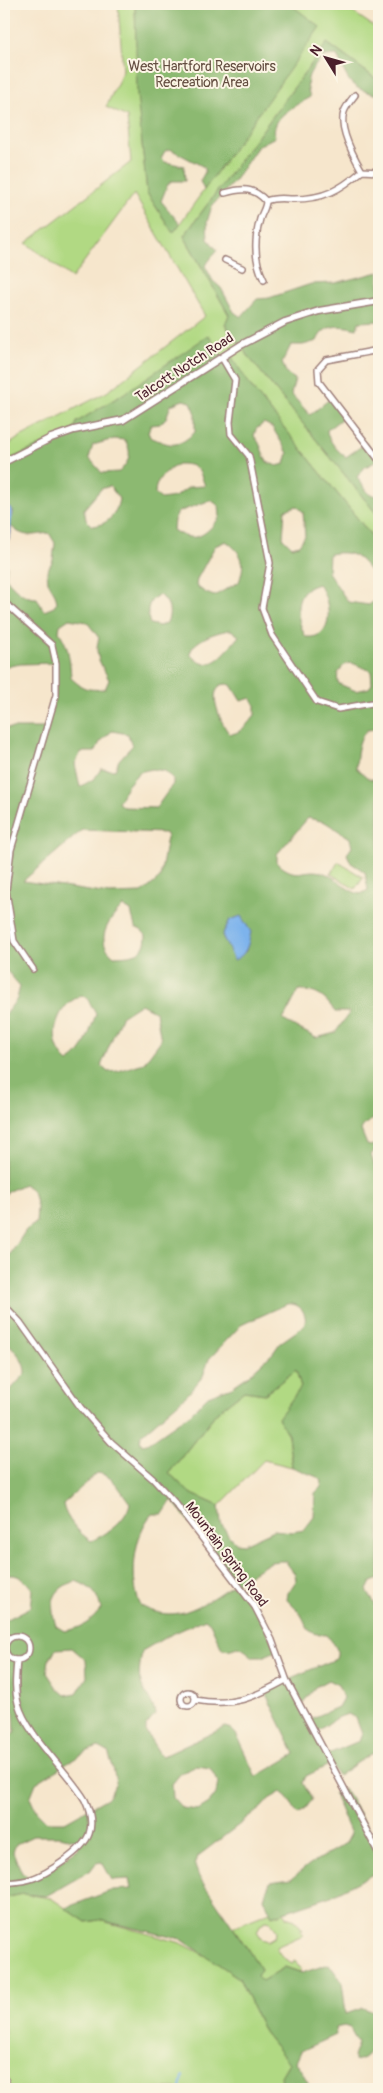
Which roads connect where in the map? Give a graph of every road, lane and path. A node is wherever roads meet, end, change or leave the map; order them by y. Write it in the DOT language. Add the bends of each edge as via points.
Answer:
graph roads {
  1 [pos="355,95"];
  2 [pos="362,171"];
  3 [pos="379,172"];
  4 [pos="225,193"];
  5 [pos="266,200"];
  6 [pos="225,260"];
  7 [pos="242,268"];
  8 [pos="264,280"];
  9 [pos="379,301"];
  10 [pos="379,350"];
  11 [pos="222,358"];
  12 [pos="379,460"];
  13 [pos="4,462"];
  14 [pos="4,602"];
  15 [pos="379,705"];
  16 [pos="33,968"];
  17 [pos="4,1305"];
  18 [pos="16,1660"];
  19 [pos="286,1680"];
  20 [pos="195,1700"];
  21 [pos="379,1854"];
  22 [pos="4,1883"];
  23 [pos="4,2081"];
  24 [pos="7,2089"];
  1 -- 2 [label="street" via="343,112 343,118 346,138"];
  2 -- 3 [label="street"];
  2 -- 5 [label="street" via="326,196"];
  4 -- 5 [label="street" via="248,188"];
  5 -- 8 [label="street" via="256,246 258,266"];
  6 -- 7 [label="street"];
  9 -- 11 [label="street, Talcott Notch Road" via="319,311 294,319 264,332"];
  10 -- 12 [label="street" via="326,360 318,369 319,382"];
  11 -- 13 [label="street, Talcott Notch Road" via="122,420 51,438"];
  11 -- 15 [label="street" via="235,380 230,422 232,434 249,456 270,563 262,608 272,635 317,702 338,709 372,703"];
  14 -- 16 [label="street" via="52,645 56,663 56,695 11,850 6,890 14,940"];
  17 -- 19 [label="street, Mountain Spring Road" via="20,1322 80,1408 176,1504 255,1607 272,1640"];
  18 -- 18 [label="street" via="25,1657 29,1648 26,1639 17,1636 8,1639 4,1648 8,1657"];
  18 -- 22 [label="street" via="16,1691 23,1716 82,1795 89,1809 91,1826 79,1848 58,1864 31,1879"];
  19 -- 20 [label="street" via="244,1701 212,1703"];
  19 -- 21 [label="street, Mountain Spring Road"];
  23 -- 24 [label="highway"];
}
